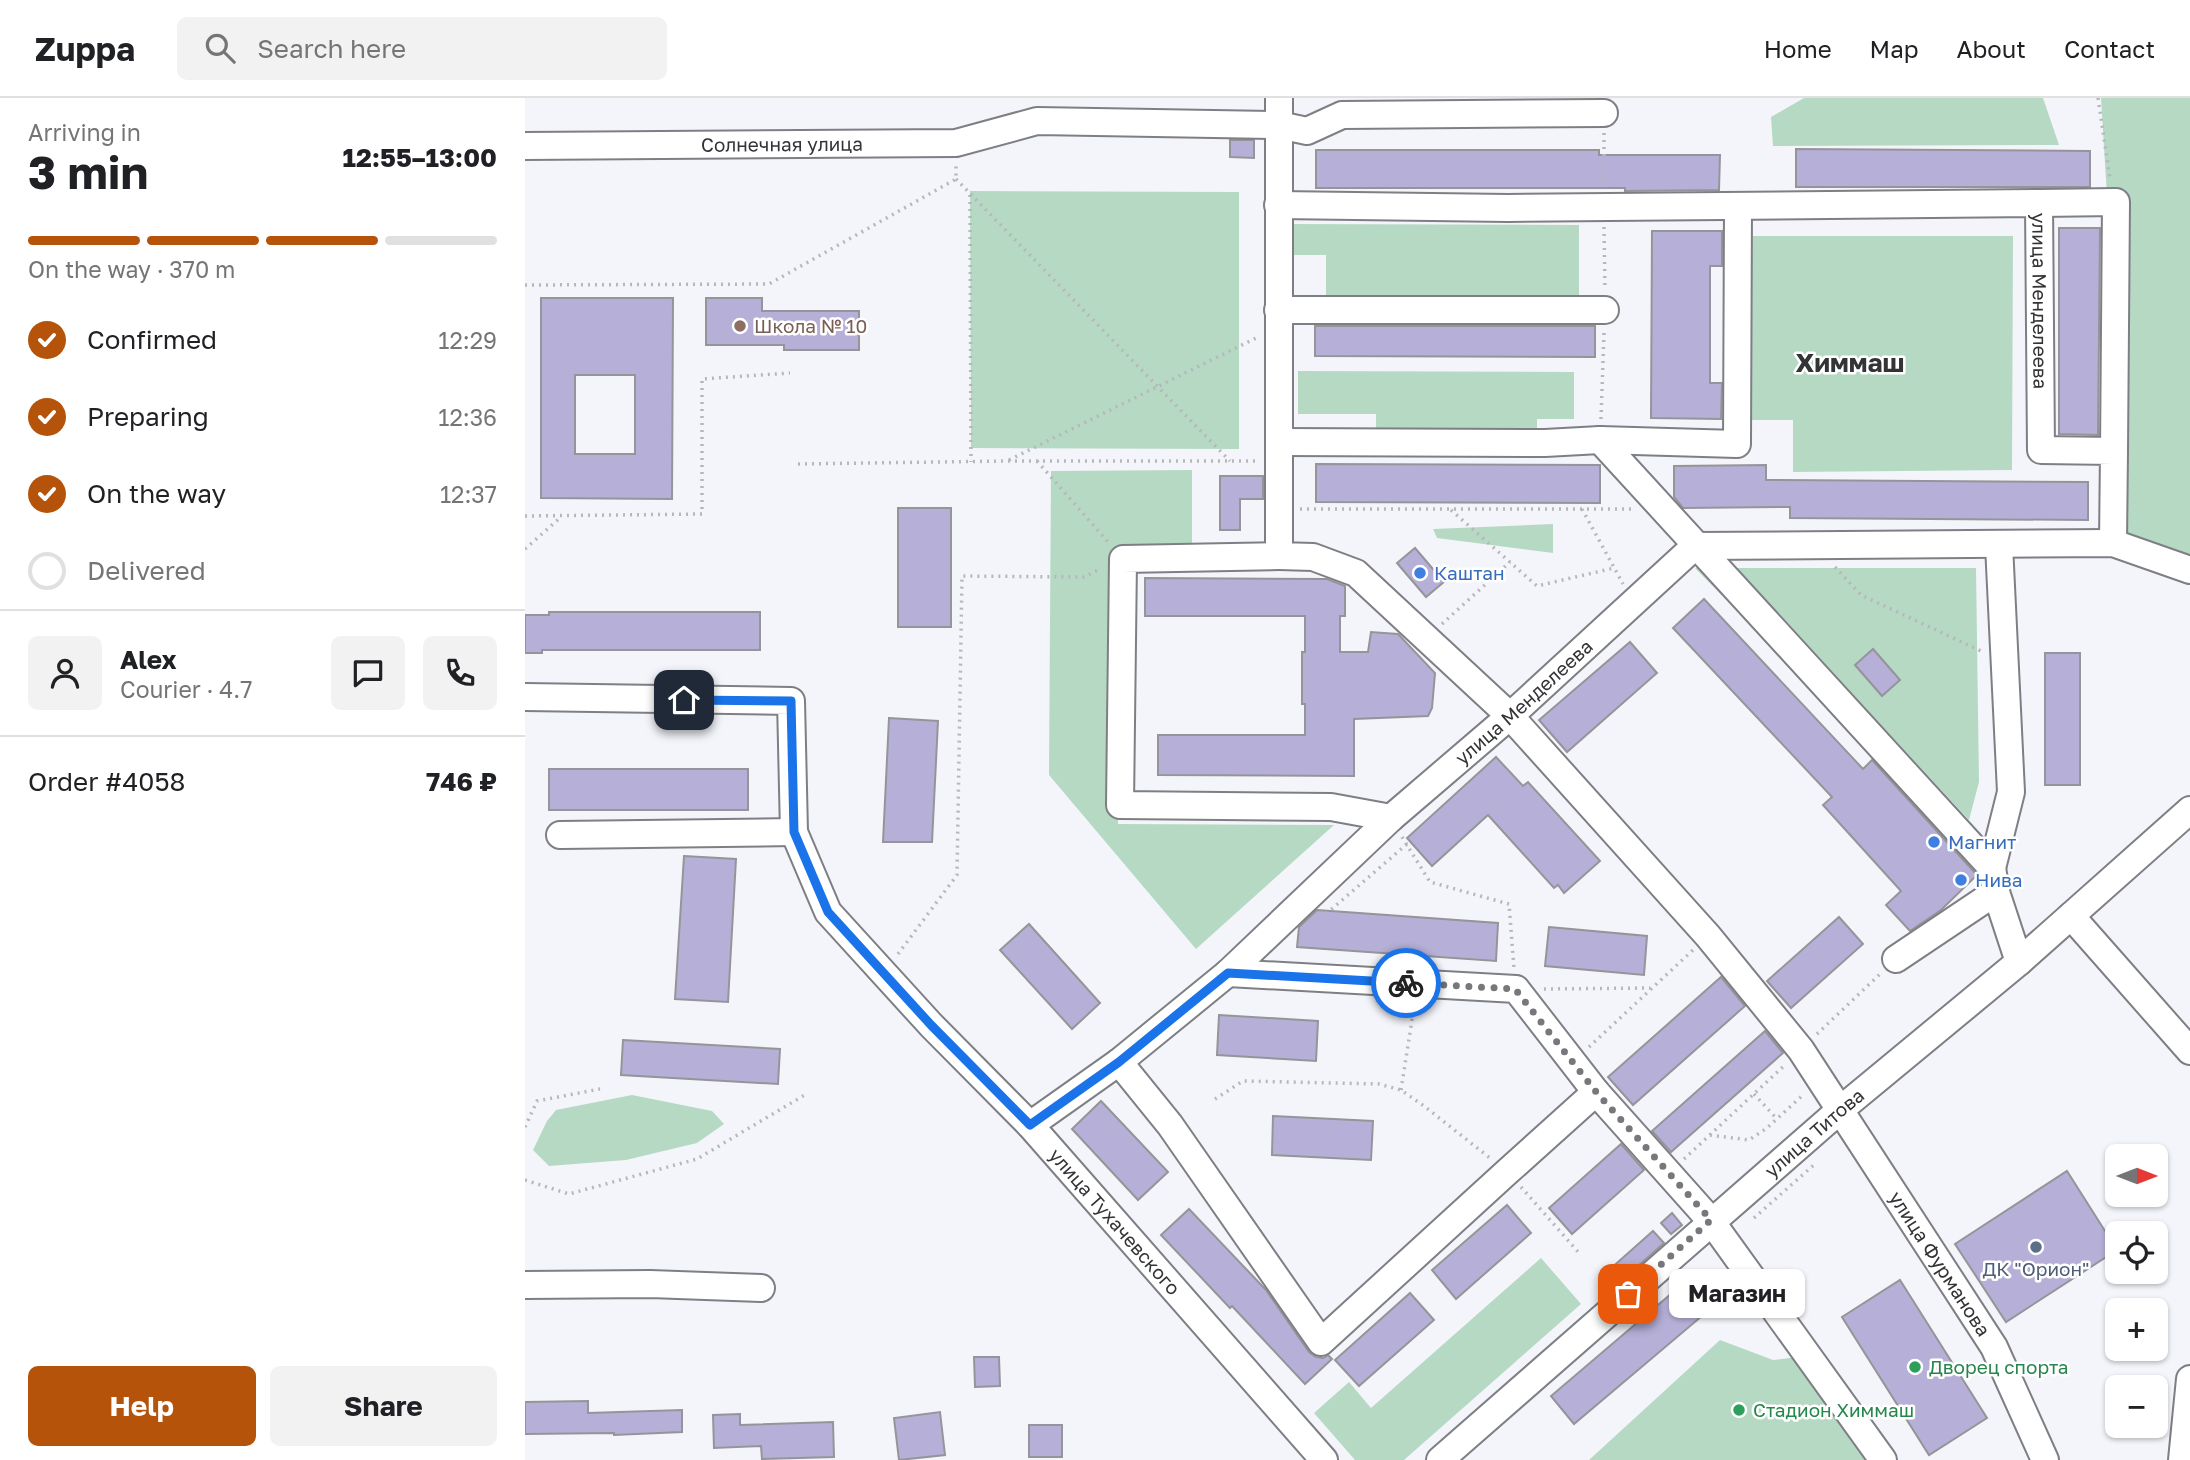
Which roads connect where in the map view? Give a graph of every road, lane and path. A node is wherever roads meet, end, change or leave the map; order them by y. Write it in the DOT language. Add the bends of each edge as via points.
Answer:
graph roads {
  1 [pos="1279,98"];
  2 [pos="2098,98"];
  3 [pos="1342,107"];
  4 [pos="1037,110"];
  5 [pos="1604,113"];
  6 [pos="1279,125"];
  7 [pos="956,143"];
  8 [pos="525,146"];
  9 [pos="956,179"];
  10 [pos="970,193"];
  11 [pos="2116,202"];
  12 [pos="2039,203"];
  13 [pos="1278,205"];
  14 [pos="1604,205"];
  15 [pos="1738,207"];
  16 [pos="525,285"];
  17 [pos="1605,310"];
  18 [pos="1278,318"];
  19 [pos="790,373"];
  20 [pos="1158,386"];
  21 [pos="1600,440"];
  22 [pos="2114,450"];
  23 [pos="1279,451"];
  24 [pos="1007,461"];
  25 [pos="1037,461"];
  26 [pos="1230,461"];
  27 [pos="971,462"];
  28 [pos="798,464"];
  29 [pos="1279,509"];
  30 [pos="1450,509"];
  31 [pos="1582,509"];
  32 [pos="1662,509"];
  33 [pos="563,515"];
  34 [pos="525,516"];
  35 [pos="2113,543"];
  36 [pos="1813,545"];
  37 [pos="1999,545"];
  38 [pos="1695,546"];
  39 [pos="525,549"];
  40 [pos="1279,556"];
  41 [pos="1122,559"];
  42 [pos="1510,562"];
  43 [pos="1614,568"];
  44 [pos="2190,570"];
  45 [pos="1633,603"];
  46 [pos="1426,639"];
  47 [pos="2005,663"];
  48 [pos="525,697"];
  49 [pos="1510,716"];
  50 [pos="2190,810"];
  51 [pos="1391,818"];
  52 [pos="794,832"];
  53 [pos="560,835"];
  54 [pos="1407,844"];
  55 [pos="1994,880"];
  56 [pos="1326,914"];
  57 [pos="2071,916"];
  58 [pos="1708,936"];
  59 [pos="1896,959"];
  60 [pos="2019,962"];
  61 [pos="884,973"];
  62 [pos="1228,973"];
  63 [pos="1418,984"];
  64 [pos="1650,988"];
  65 [pos="1515,989"];
  66 [pos="2190,1051"];
  67 [pos="1119,1062"];
  68 [pos="1572,1063"];
  69 [pos="1821,1080"];
  70 [pos="600,1089"];
  71 [pos="1401,1090"];
  72 [pos="809,1093"];
  73 [pos="1597,1093"];
  74 [pos="1754,1094"];
  75 [pos="1215,1099"];
  76 [pos="1840,1110"];
  77 [pos="1777,1119"];
  78 [pos="1030,1125"];
  79 [pos="525,1127"];
  80 [pos="1710,1135"];
  81 [pos="1507,1172"];
  82 [pos="525,1180"];
  83 [pos="1795,1184"];
  84 [pos="1719,1231"];
  85 [pos="1580,1254"];
  86 [pos="525,1285"];
  87 [pos="761,1288"];
  88 [pos="2190,1379"];
  89 [pos="1324,1460"];
  90 [pos="1440,1460"];
  91 [pos="1883,1460"];
  92 [pos="2045,1460"];
  93 [pos="2182,1460"];
  1 -- 6 [label="street"];
  2 -- 11 [label="path"];
  3 -- 5 [label="street"];
  3 -- 6 [label="street, Солнечная улица" via="1307,131"];
  4 -- 6 [label="street, Солнечная улица"];
  4 -- 7 [label="street, Солнечная улица"];
  5 -- 14 [label="path"];
  6 -- 13 [label="street"];
  7 -- 8 [label="street, Солнечная улица"];
  7 -- 9 [label="path"];
  9 -- 10 [label="path"];
  9 -- 16 [label="path" via="769,284"];
  10 -- 20 [label="path"];
  10 -- 27 [label="path"];
  11 -- 12 [label="street"];
  11 -- 22 [label="street"];
  12 -- 15 [label="street, улица Менделеева"];
  12 -- 22 [label="street, улица Менделеева" via="2041,450"];
  13 -- 14 [label="street, улица Менделеева"];
  13 -- 18 [label="street"];
  14 -- 15 [label="street, улица Менделеева"];
  15 -- 21 [label="street" via="1737,444"];
  17 -- 18 [label="street"];
  18 -- 20 [label="path"];
  18 -- 23 [label="street"];
  19 -- 33 [label="path" via="702,379 702,514"];
  20 -- 24 [label="path"];
  20 -- 26 [label="path"];
  21 -- 23 [label="street"];
  21 -- 32 [label="street"];
  22 -- 35 [label="street"];
  23 -- 26 [label="path"];
  23 -- 29 [label="street"];
  24 -- 25 [label="path"];
  24 -- 27 [label="path"];
  25 -- 26 [label="path"];
  25 -- 41 [label="path"];
  27 -- 28 [label="path"];
  29 -- 30 [label="path"];
  29 -- 40 [label="street"];
  30 -- 31 [label="path"];
  30 -- 42 [label="path"];
  31 -- 32 [label="path"];
  31 -- 43 [label="path"];
  32 -- 38 [label="street"];
  33 -- 34 [label="path"];
  33 -- 39 [label="path"];
  35 -- 37 [label="street"];
  35 -- 44 [label="street"];
  36 -- 37 [label="street"];
  36 -- 38 [label="street"];
  36 -- 47 [label="path" via="1861,595"];
  37 -- 47 [label="street"];
  38 -- 45 [label="street, улица Менделеева"];
  38 -- 55 [label="street"];
  40 -- 41 [label="street, улица Фурманова"];
  40 -- 46 [label="street, улица Фурманова" via="1313,557 1356,573"];
  41 -- 51 [label="street" via="1120,805 1331,807"];
  41 -- 61 [label="path" via="1084,576 962,576 957,875"];
  42 -- 43 [label="path" via="1537,586"];
  42 -- 46 [label="path"];
  43 -- 45 [label="path"];
  45 -- 49 [label="street, улица Менделеева"];
  46 -- 49 [label="street, улица Фурманова"];
  47 -- 55 [label="street" via="2011,792"];
  48 -- 52 [label="street, улица Тухачевского" via="791,701"];
  49 -- 51 [label="street, улица Менделеева"];
  49 -- 58 [label="street, улица Фурманова"];
  50 -- 57 [label="street, улица Титова"];
  51 -- 54 [label="path"];
  51 -- 62 [label="street, улица Менделеева"];
  52 -- 53 [label="street"];
  52 -- 61 [label="street, улица Тухачевского" via="828,912"];
  54 -- 56 [label="path"];
  54 -- 65 [label="path" via="1430,882 1509,904"];
  55 -- 59 [label="street"];
  55 -- 60 [label="street"];
  57 -- 60 [label="street, улица Титова"];
  57 -- 66 [label="street"];
  58 -- 64 [label="path"];
  58 -- 69 [label="street, улица Фурманова"];
  60 -- 76 [label="street, улица Титова"];
  61 -- 78 [label="street, улица Тухачевского"];
  62 -- 63 [label="street"];
  62 -- 67 [label="street, улица Менделеева"];
  63 -- 65 [label="street"];
  63 -- 71 [label="path"];
  64 -- 65 [label="path"];
  64 -- 68 [label="path"];
  65 -- 68 [label="street"];
  67 -- 78 [label="street, улица Менделеева"];
  67 -- 81 [label="street" via="1170,1125 1321,1342"];
  68 -- 73 [label="street"];
  69 -- 76 [label="street, улица Фурманова"];
  69 -- 77 [label="path"];
  70 -- 79 [label="path" via="537,1101"];
  71 -- 75 [label="path" via="1379,1084 1243,1081"];
  71 -- 81 [label="path"];
  72 -- 82 [label="path" via="697,1159 569,1194"];
  73 -- 81 [label="street"];
  73 -- 84 [label="street"];
  74 -- 77 [label="path"];
  76 -- 84 [label="street, улица Титова"];
  76 -- 92 [label="street, улица Фурманова" via="1994,1348"];
  77 -- 80 [label="path" via="1749,1140"];
  78 -- 89 [label="street, улица Тухачевского"];
  81 -- 85 [label="path"];
  83 -- 84 [label="path"];
  84 -- 90 [label="street, улица Титова"];
  84 -- 91 [label="street"];
  86 -- 87 [label="street" via="650,1283"];
  88 -- 93 [label="street"];
}
